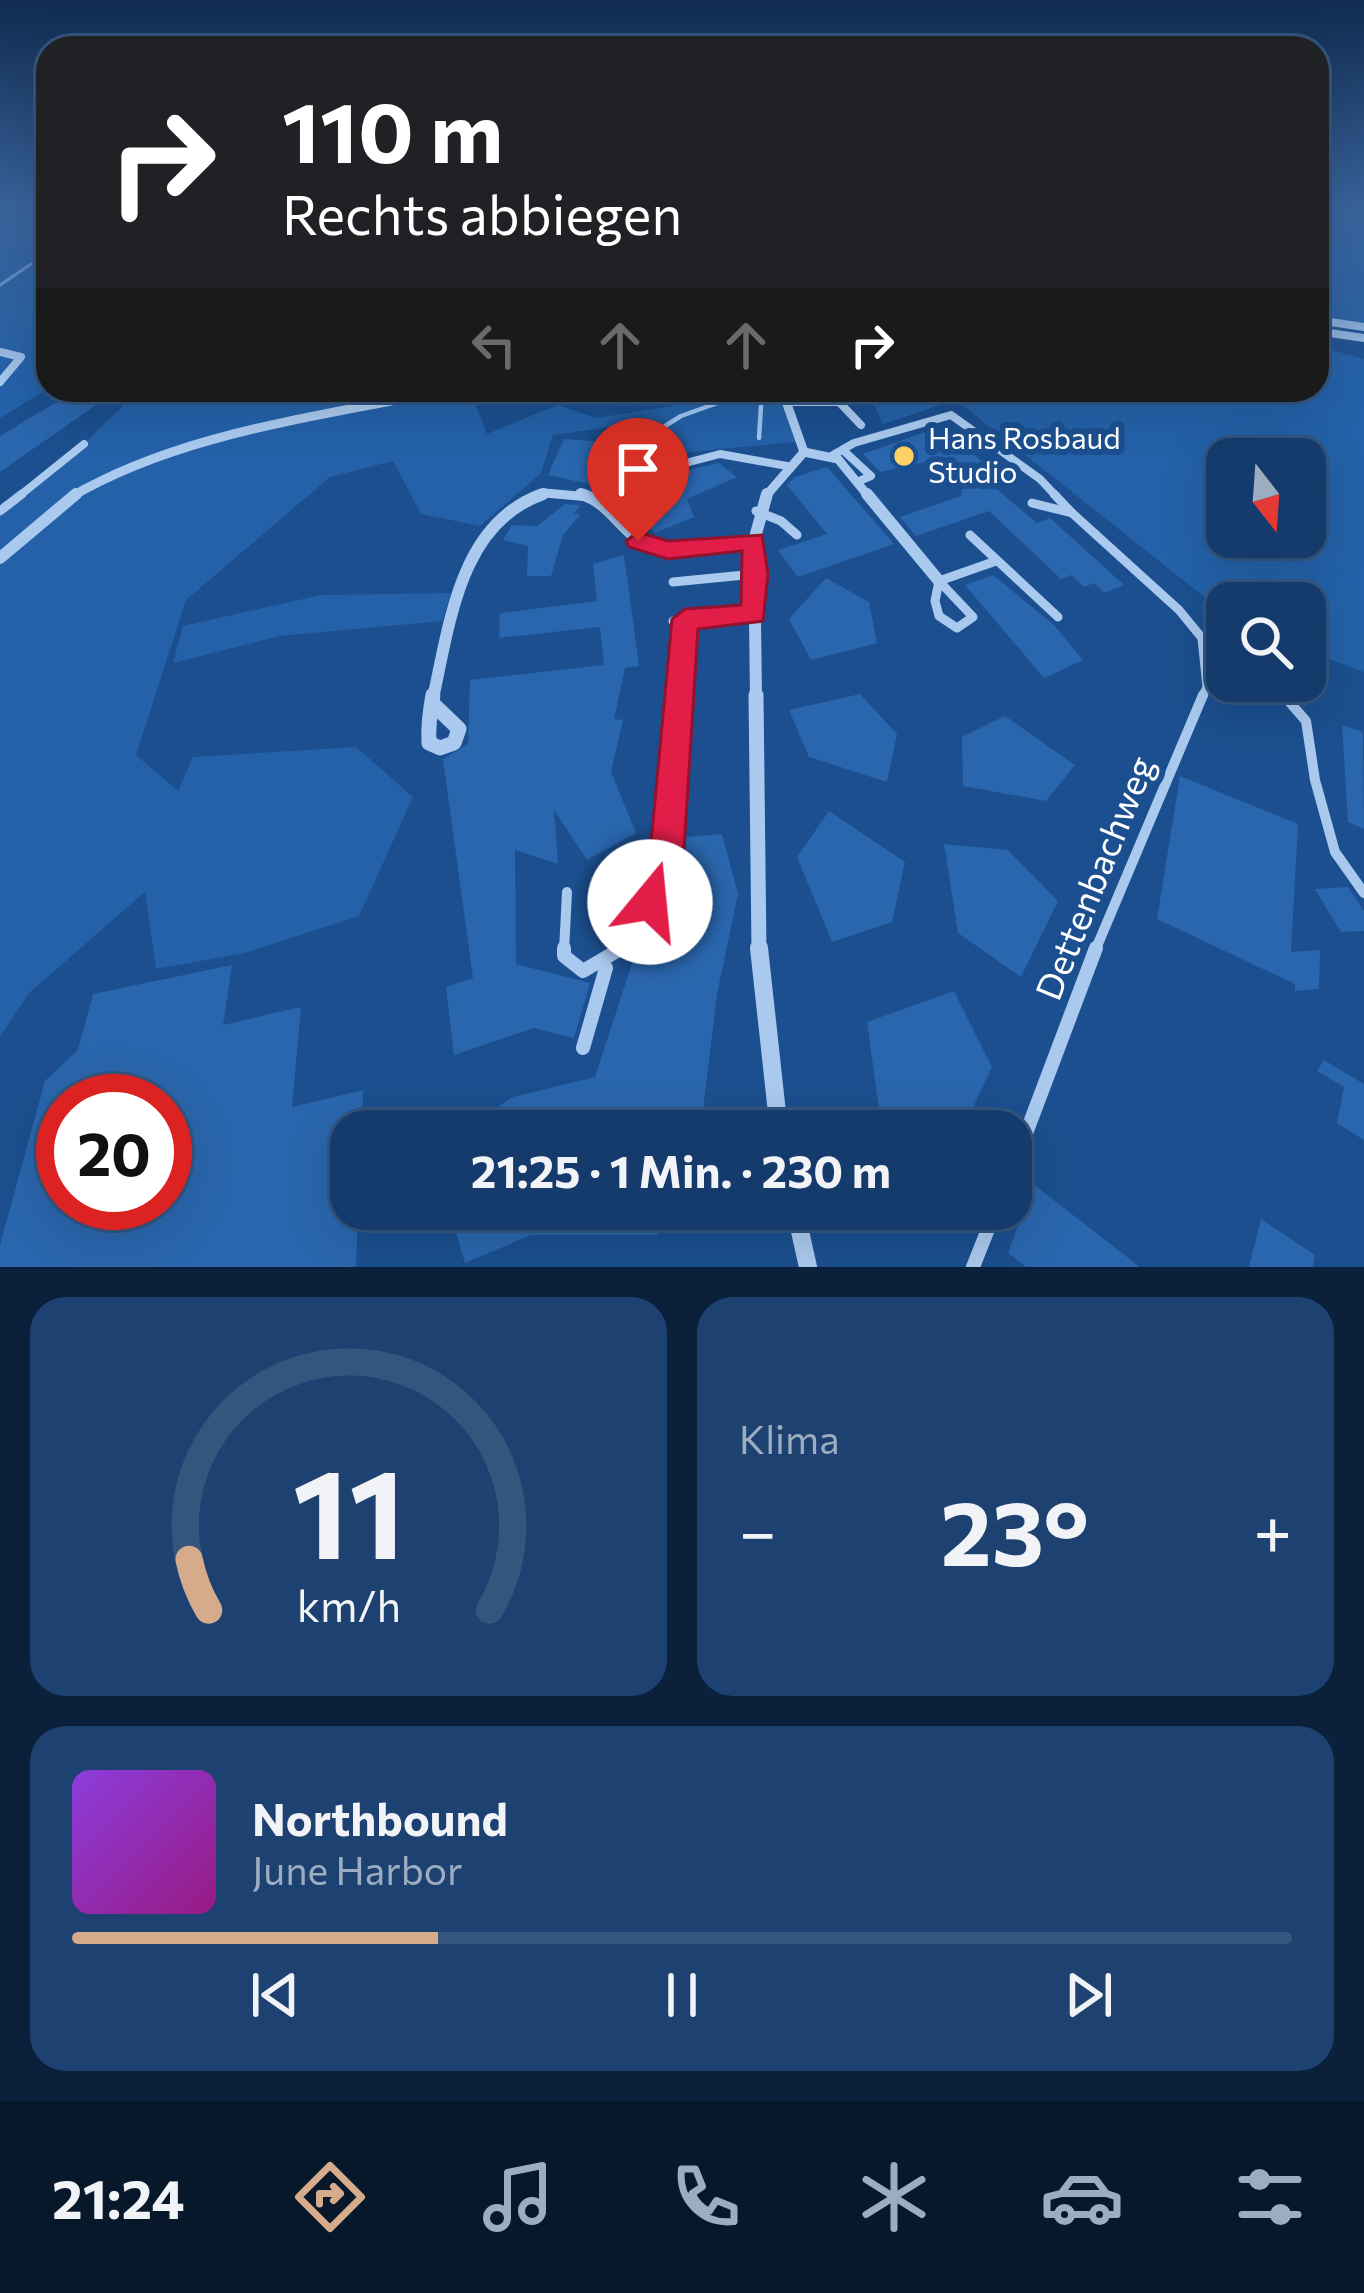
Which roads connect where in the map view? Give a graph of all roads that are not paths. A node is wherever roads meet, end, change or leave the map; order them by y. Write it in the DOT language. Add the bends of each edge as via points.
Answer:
graph roads {
  1 [pos="1329,322"];
  2 [pos="1364,327"];
  3 [pos="1329,333"];
  4 [pos="1364,338"];
  5 [pos="0,352"];
  6 [pos="0,382"];
  7 [pos="390,402"];
  8 [pos="787,402"];
  9 [pos="839,402"];
  10 [pos="861,425"];
  11 [pos="84,444"];
  12 [pos="804,452"];
  13 [pos="838,453"];
  14 [pos="787,466"];
  15 [pos="655,471"];
  16 [pos="1032,503"];
  17 [pos="0,511"];
  18 [pos="756,511"];
  19 [pos="1072,513"];
  20 [pos="797,535"];
  21 [pos="970,535"];
  22 [pos="754,541"];
  23 [pos="0,558"];
  24 [pos="996,561"];
  25 [pos="755,574"];
  26 [pos="939,581"];
  27 [pos="673,582"];
  28 [pos="754,614"];
  29 [pos="1058,617"];
  30 [pos="1289,702"];
  31 [pos="432,703"];
  32 [pos="567,892"];
  33 [pos="1364,893"];
  34 [pos="606,968"];
  35 [pos="583,1048"];
  36 [pos="777,1110"];
  37 [pos="1032,1118"];
  38 [pos="800,1230"];
  39 [pos="988,1230"];
  40 [pos="808,1267"];
  41 [pos="973,1267"];
  1 -- 2 [label="street"];
  3 -- 4 [label="lane"];
  5 -- 6 [label="lane" via="21,358"];
  7 -- 23 [label="street" via="116,470"];
  8 -- 12 [label="street"];
  9 -- 10 [label="lane"];
  11 -- 17 [label="lane"];
  12 -- 13 [label="street"];
  12 -- 14 [label="street"];
  13 -- 19 [label="lane" via="951,415 1040,479"];
  13 -- 26 [label="street"];
  14 -- 15 [label="lane" via="730,451"];
  14 -- 18 [label="street"];
  16 -- 19 [label="lane"];
  18 -- 20 [label="lane"];
  18 -- 22 [label="street"];
  19 -- 37 [label="lane, Dettenbachweg" via="1202,638 1208,687 1122,880"];
  21 -- 24 [label="lane"];
  22 -- 25 [label="street"];
  22 -- 31 [label="street" via="651,547 598,500 562,492 506,512 476,544"];
  24 -- 26 [label="lane"];
  24 -- 29 [label="lane"];
  25 -- 27 [label="lane"];
  25 -- 28 [label="street"];
  26 -- 26 [label="lane" via="939,616 957,628 968,625 973,617"];
  28 -- 34 [label="lane" via="679,620 666,865 635,939"];
  28 -- 36 [label="street" via="758,940"];
  30 -- 33 [label="lane" via="1306,722 1335,852"];
  32 -- 34 [label="lane" via="564,956 583,971"];
  34 -- 35 [label="lane"];
  38 -- 40 [label="street"];
  39 -- 41 [label="lane"];
}
